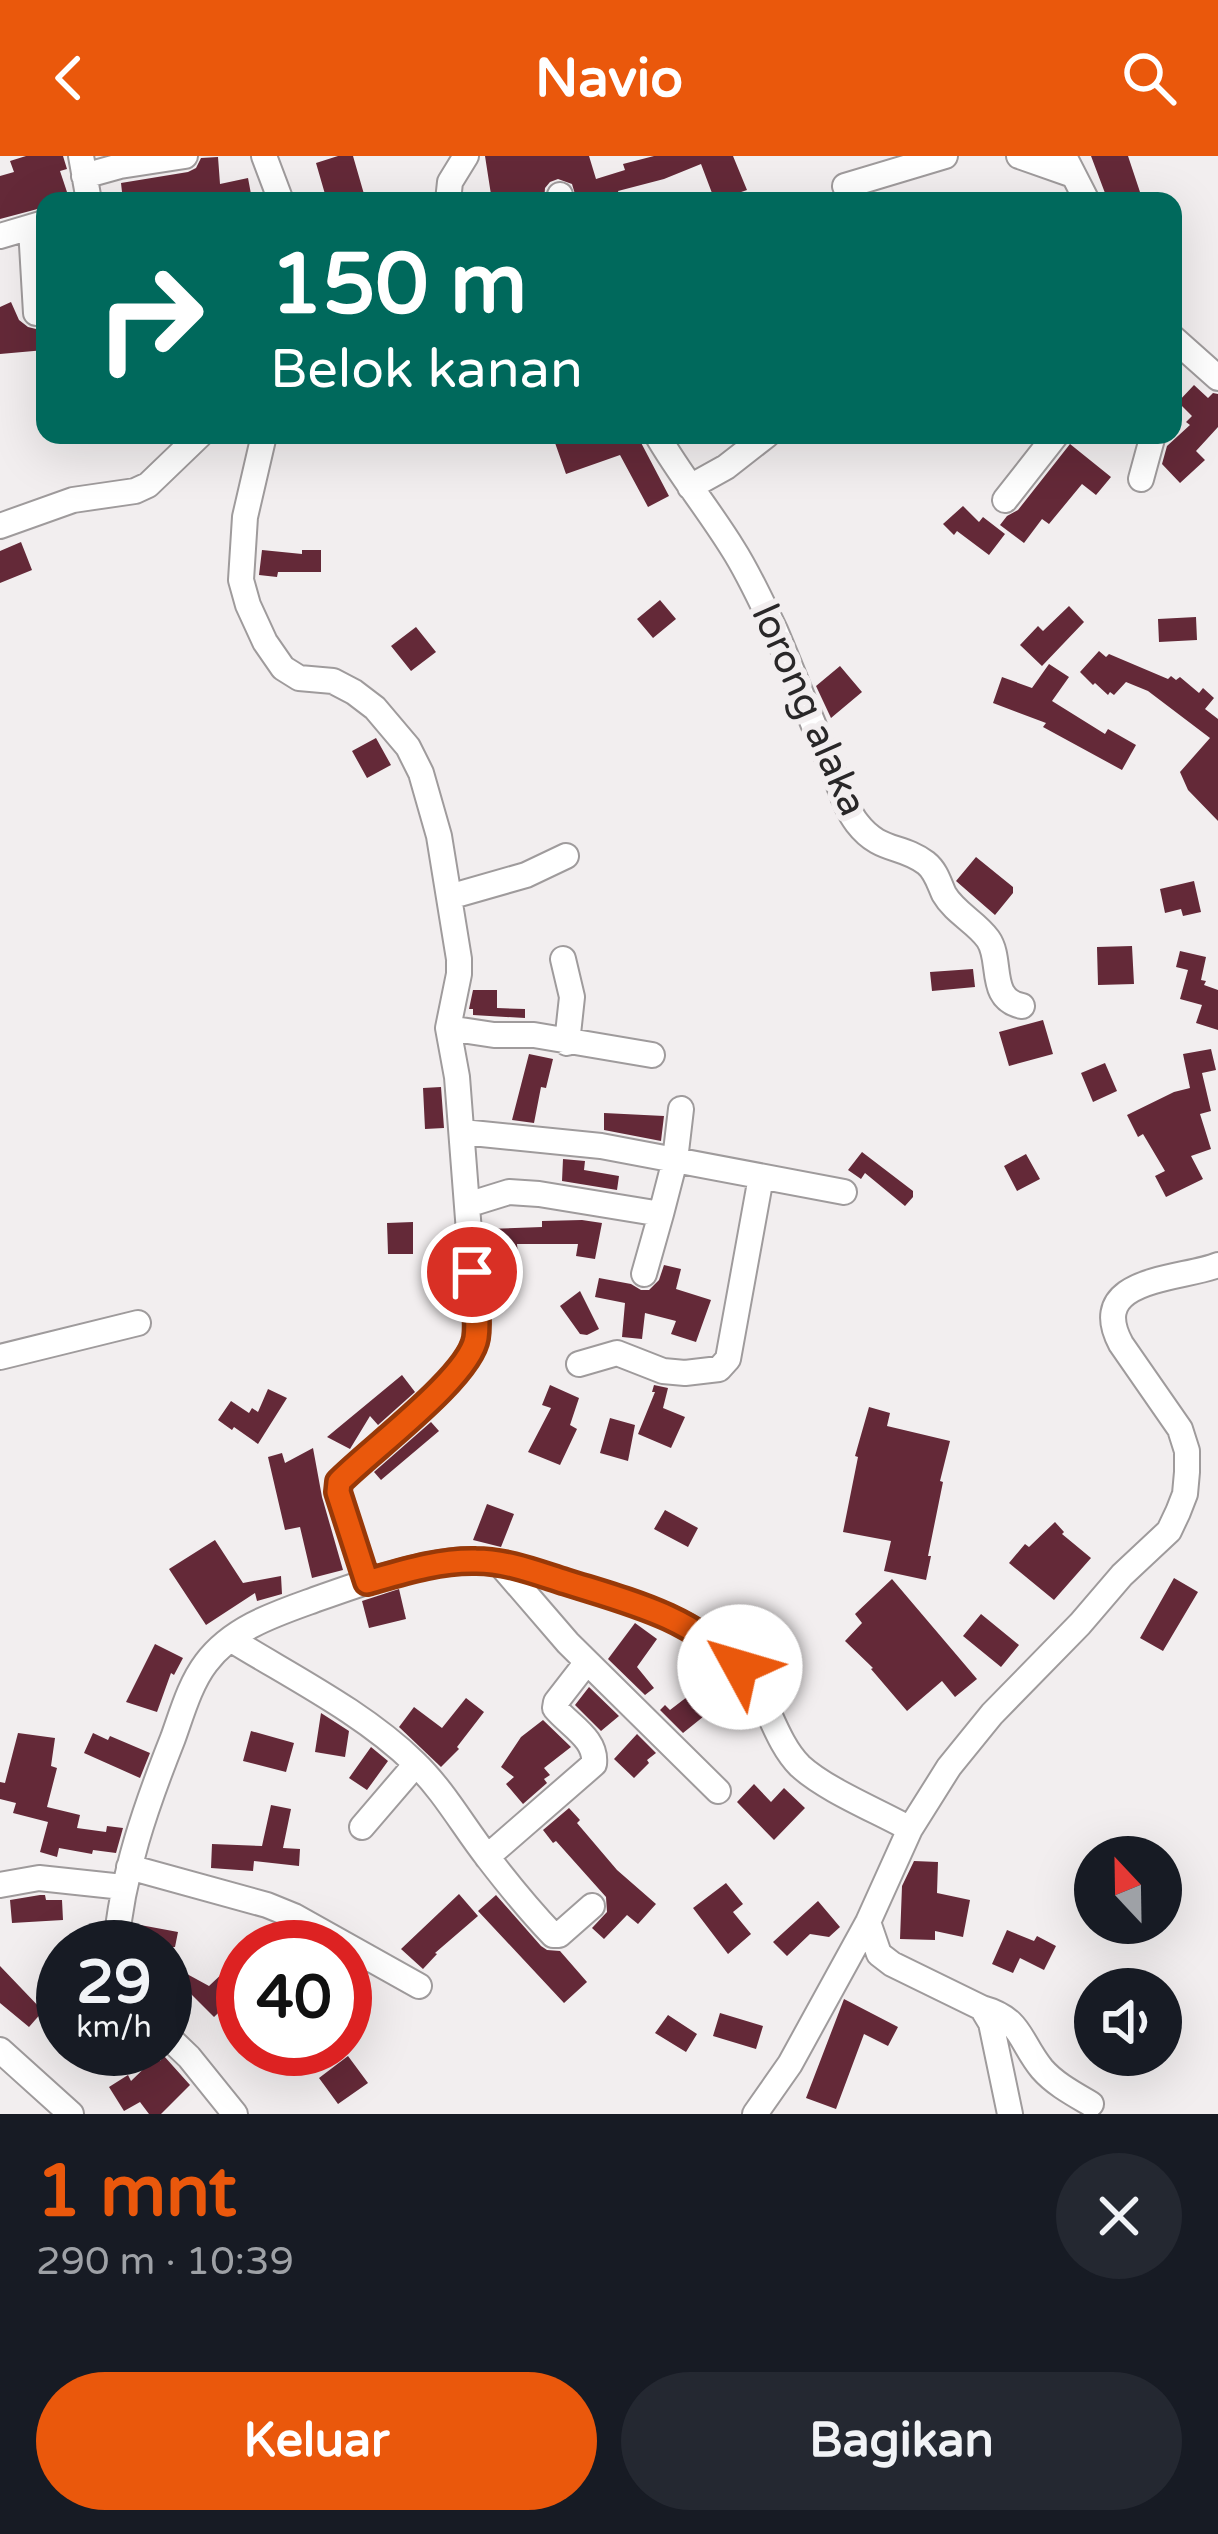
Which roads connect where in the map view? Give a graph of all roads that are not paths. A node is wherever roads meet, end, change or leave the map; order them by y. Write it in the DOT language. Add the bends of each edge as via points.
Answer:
graph roads {
  1 [pos="185,156"];
  2 [pos="264,156"];
  3 [pos="466,156"];
  4 [pos="945,156"];
  5 [pos="1019,156"];
  6 [pos="1069,166"];
  7 [pos="85,178"];
  8 [pos="845,186"];
  9 [pos="277,192"];
  10 [pos="449,192"];
  11 [pos="36,226"];
  12 [pos="0,236"];
  13 [pos="1182,348"];
  14 [pos="1218,378"];
  15 [pos="191,444"];
  16 [pos="262,444"];
  17 [pos="664,444"];
  18 [pos="755,444"];
  19 [pos="1048,444"];
  20 [pos="1151,444"];
  21 [pos="1141,479"];
  22 [pos="690,487"];
  23 [pos="1005,500"];
  24 [pos="0,526"];
  25 [pos="566,856"];
  26 [pos="449,897"];
  27 [pos="562,959"];
  28 [pos="1022,1006"];
  29 [pos="448,1028"];
  30 [pos="567,1043"];
  31 [pos="652,1055"];
  32 [pos="681,1108"];
  33 [pos="462,1132"];
  34 [pos="675,1160"];
  35 [pos="761,1177"];
  36 [pos="844,1192"];
  37 [pos="467,1205"];
  38 [pos="661,1214"];
  39 [pos="1218,1265"];
  40 [pos="644,1274"];
  41 [pos="139,1323"];
  42 [pos="0,1358"];
  43 [pos="579,1364"];
  44 [pos="499,1563"];
  45 [pos="367,1582"];
  46 [pos="232,1640"];
  47 [pos="587,1662"];
  48 [pos="416,1764"];
  49 [pos="718,1791"];
  50 [pos="362,1827"];
  51 [pos="910,1829"];
  52 [pos="487,1857"];
  53 [pos="126,1877"];
  54 [pos="0,1885"];
  55 [pos="592,1906"];
  56 [pos="120,1920"];
  57 [pos="868,1922"];
  58 [pos="419,1986"];
  59 [pos="982,2008"];
  60 [pos="0,2050"];
  61 [pos="192,2061"];
  62 [pos="1090,2104"];
  63 [pos="71,2114"];
  64 [pos="235,2114"];
  65 [pos="755,2114"];
  66 [pos="1010,2114"];
  1 -- 7 [label="street"];
  2 -- 9 [label="street"];
  3 -- 10 [label="street"];
  4 -- 8 [label="street"];
  5 -- 6 [label="street"];
  11 -- 12 [label="street"];
  13 -- 14 [label="street"];
  15 -- 24 [label="street" via="148,485"];
  16 -- 26 [label="street" via="245,517 241,580 248,605 284,668 354,692 408,747 431,802"];
  17 -- 22 [label="street, lorong alaka"];
  18 -- 22 [label="street"];
  19 -- 23 [label="street"];
  20 -- 21 [label="street"];
  22 -- 28 [label="street, lorong alaka" via="752,584 854,819 878,844 934,871 946,897 995,949 1005,997"];
  25 -- 26 [label="street"];
  26 -- 29 [label="street" via="459,974"];
  27 -- 30 [label="street" via="572,997"];
  29 -- 30 [label="street"];
  29 -- 33 [label="street"];
  30 -- 31 [label="street"];
  32 -- 34 [label="street"];
  33 -- 34 [label="street"];
  33 -- 37 [label="street"];
  34 -- 35 [label="street"];
  34 -- 38 [label="street"];
  35 -- 36 [label="street"];
  35 -- 43 [label="street" via="725,1365 663,1371 617,1353"];
  37 -- 38 [label="street" via="508,1192"];
  37 -- 45 [label="street" via="473,1349 339,1482"];
  38 -- 40 [label="street"];
  39 -- 51 [label="street" via="1144,1283 1126,1293 1112,1318 1187,1451 1185,1494 1169,1531 992,1714"];
  41 -- 42 [label="street"];
  44 -- 45 [label="street" via="455,1562"];
  44 -- 47 [label="street"];
  44 -- 51 [label="street" via="644,1606 716,1643 760,1696 800,1765"];
  45 -- 46 [label="street" via="263,1618"];
  46 -- 48 [label="street"];
  46 -- 53 [label="street" via="193,1686"];
  47 -- 49 [label="street"];
  47 -- 52 [label="street" via="555,1708 591,1744 594,1764"];
  48 -- 50 [label="street"];
  48 -- 52 [label="street"];
  51 -- 57 [label="street"];
  52 -- 55 [label="street" via="553,1935"];
  53 -- 54 [label="street"];
  53 -- 56 [label="street"];
  53 -- 58 [label="street" via="280,1910"];
  57 -- 59 [label="street" via="892,1964"];
  57 -- 65 [label="street"];
  59 -- 62 [label="street" via="1015,2024 1043,2070"];
  59 -- 66 [label="street"];
  60 -- 63 [label="street"];
  61 -- 64 [label="street"];
}
